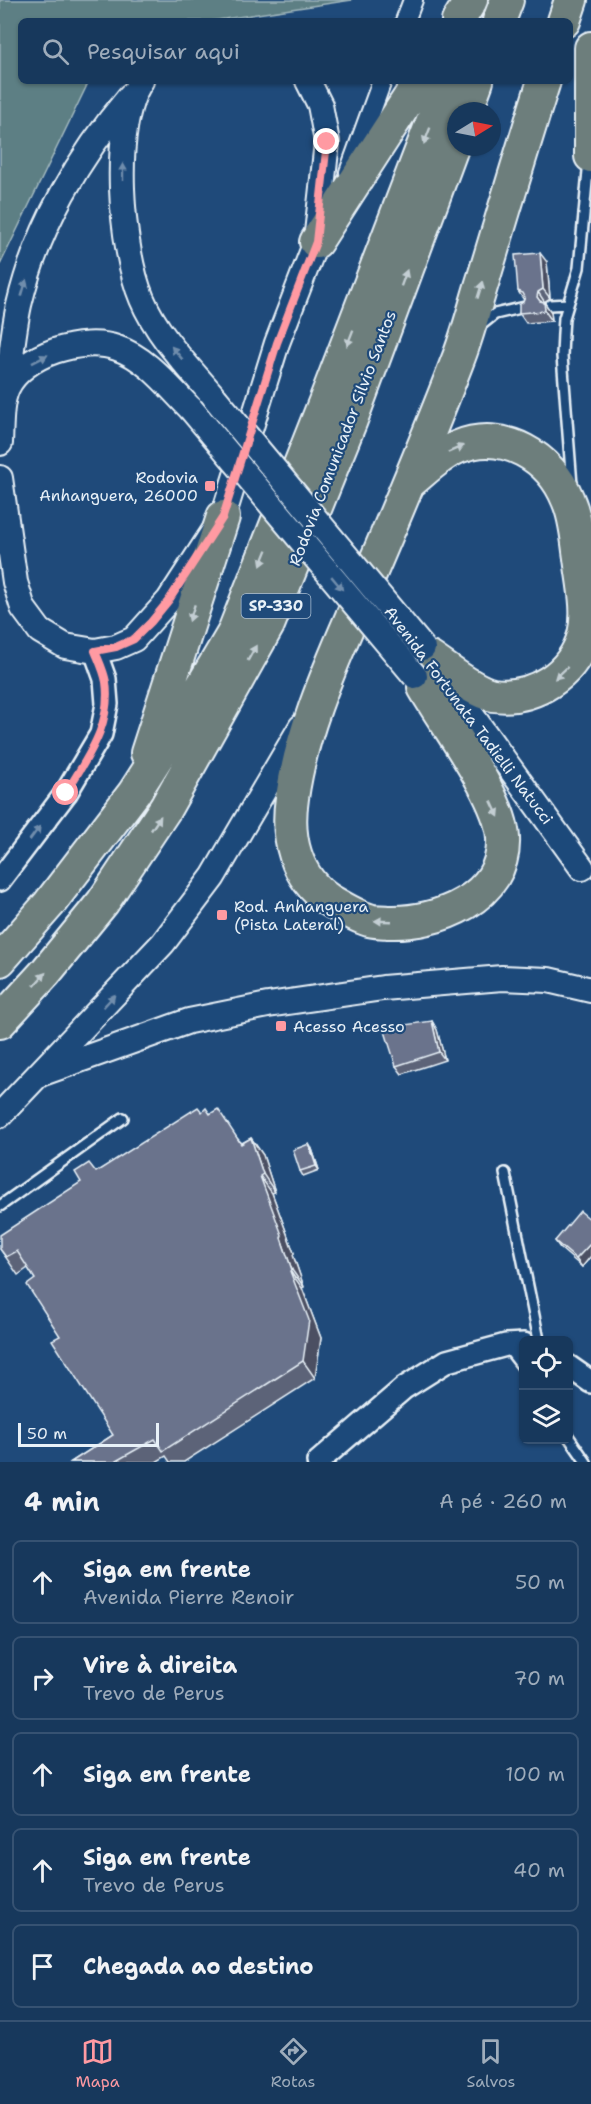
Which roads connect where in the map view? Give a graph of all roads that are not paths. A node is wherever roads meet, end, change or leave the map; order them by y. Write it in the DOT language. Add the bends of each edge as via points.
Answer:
graph roads {
  1 [pos="413,0"];
  2 [pos="471,0"];
  3 [pos="478,0"];
  4 [pos="507,0"];
  5 [pos="571,0"];
  6 [pos="406,18"];
  7 [pos="460,18"];
  8 [pos="472,18"];
  9 [pos="500,18"];
  10 [pos="565,18"];
  11 [pos="591,48"];
  12 [pos="310,84"];
  13 [pos="381,84"];
  14 [pos="418,84"];
  15 [pos="447,84"];
  16 [pos="476,84"];
  17 [pos="543,84"];
  18 [pos="139,85"];
  19 [pos="469,102"];
  20 [pos="590,144"];
  21 [pos="449,156"];
  22 [pos="591,156"];
  23 [pos="337,209"];
  24 [pos="316,242"];
  25 [pos="568,304"];
  26 [pos="550,305"];
  27 [pos="525,307"];
  28 [pos="459,358"];
  29 [pos="7,387"];
  30 [pos="0,443"];
  31 [pos="0,478"];
  32 [pos="409,483"];
  33 [pos="223,517"];
  34 [pos="574,517"];
  35 [pos="95,651"];
  36 [pos="423,667"];
  37 [pos="317,699"];
  38 [pos="134,793"];
  39 [pos="586,873"];
  40 [pos="0,880"];
  41 [pos="0,960"];
  42 [pos="591,990"];
  43 [pos="0,1022"];
  44 [pos="40,1074"];
  45 [pos="0,1115"];
  46 [pos="123,1118"];
  47 [pos="505,1173"];
  48 [pos="0,1206"];
  49 [pos="538,1336"];
  50 [pos="515,1345"];
  51 [pos="573,1369"];
  52 [pos="591,1382"];
  53 [pos="573,1443"];
  54 [pos="318,1462"];
  55 [pos="586,1462"];
  1 -- 6 [label="street"];
  2 -- 7 [label="highway"];
  3 -- 8 [label="highway"];
  4 -- 9 [label="highway"];
  5 -- 10 [label="highway"];
  11 -- 20 [label="highway"];
  12 -- 24 [label="main road" via="320,105 327,142"];
  13 -- 23 [label="street"];
  14 -- 23 [label="highway"];
  15 -- 38 [label="highway, Rodovia Comunicador Silvio Santos / SP-330, one-way" via="233,634"];
  16 -- 19 [label="highway"];
  28 -- 17 [label="highway, one-way"];
  29 -- 18 [label="main road, one-way" via="19,306 46,227 78,166"];
  36 -- 18 [label="main road, Avenida Fortunata Tadielli Natucci, one-way, bridge" via="215,398 159,332 142,300 130,264 122,166 127,118"];
  20 -- 22 [label="highway"];
  20 -- 25 [label="lane" via="579,268"];
  43 -- 21 [label="highway, Rodovia Comunicador Silvio Santos / SP-330, one-way" via="103,902 165,809 268,625 351,420"];
  23 -- 24 [label="highway"];
  24 -- 33 [label="main road" via="277,343"];
  25 -- 26 [label="lane"];
  25 -- 34 [label="lane" via="562,356"];
  27 -- 28 [label="lane" via="487,319"];
  28 -- 32 [label="highway"];
  29 -- 30 [label="main road"];
  29 -- 36 [label="main road, one-way, bridge" via="26,366 60,348 91,343 117,348 143,361 191,409"];
  31 -- 35 [label="main road" via="15,582 23,608 40,631 65,646"];
  32 -- 34 [label="highway, one-way" via="458,447 496,441 517,446 538,458 557,477"];
  32 -- 37 [label="highway"];
  33 -- 35 [label="main road" via="151,622 134,639"];
  33 -- 38 [label="highway, one-way"];
  34 -- 36 [label="highway, one-way" via="585,599 585,634 561,674 529,692 492,695"];
  40 -- 35 [label="street, one-way" via="66,793 101,734 107,704 105,680"];
  36 -- 37 [label="highway, one-way" via="500,819 504,840 498,867 488,883 463,906 437,917 370,921 318,893 301,870 290,830 292,799"];
  36 -- 39 [label="main road, Avenida Fortunata Tadielli Natucci"];
  44 -- 37 [label="main road, one-way" via="163,943 208,883"];
  38 -- 41 [label="highway, Rodovia Comunicador Silvio Santos / SP-330" via="49,904"];
  42 -- 44 [label="main road" via="548,980 502,978 383,988 279,1003 189,1021"];
  44 -- 45 [label="main road"];
  46 -- 48 [label="lane"];
  47 -- 49 [label="lane"];
  50 -- 54 [label="street" via="447,1361 404,1388"];
  51 -- 52 [label="street"];
  53 -- 55 [label="lane"];
}
